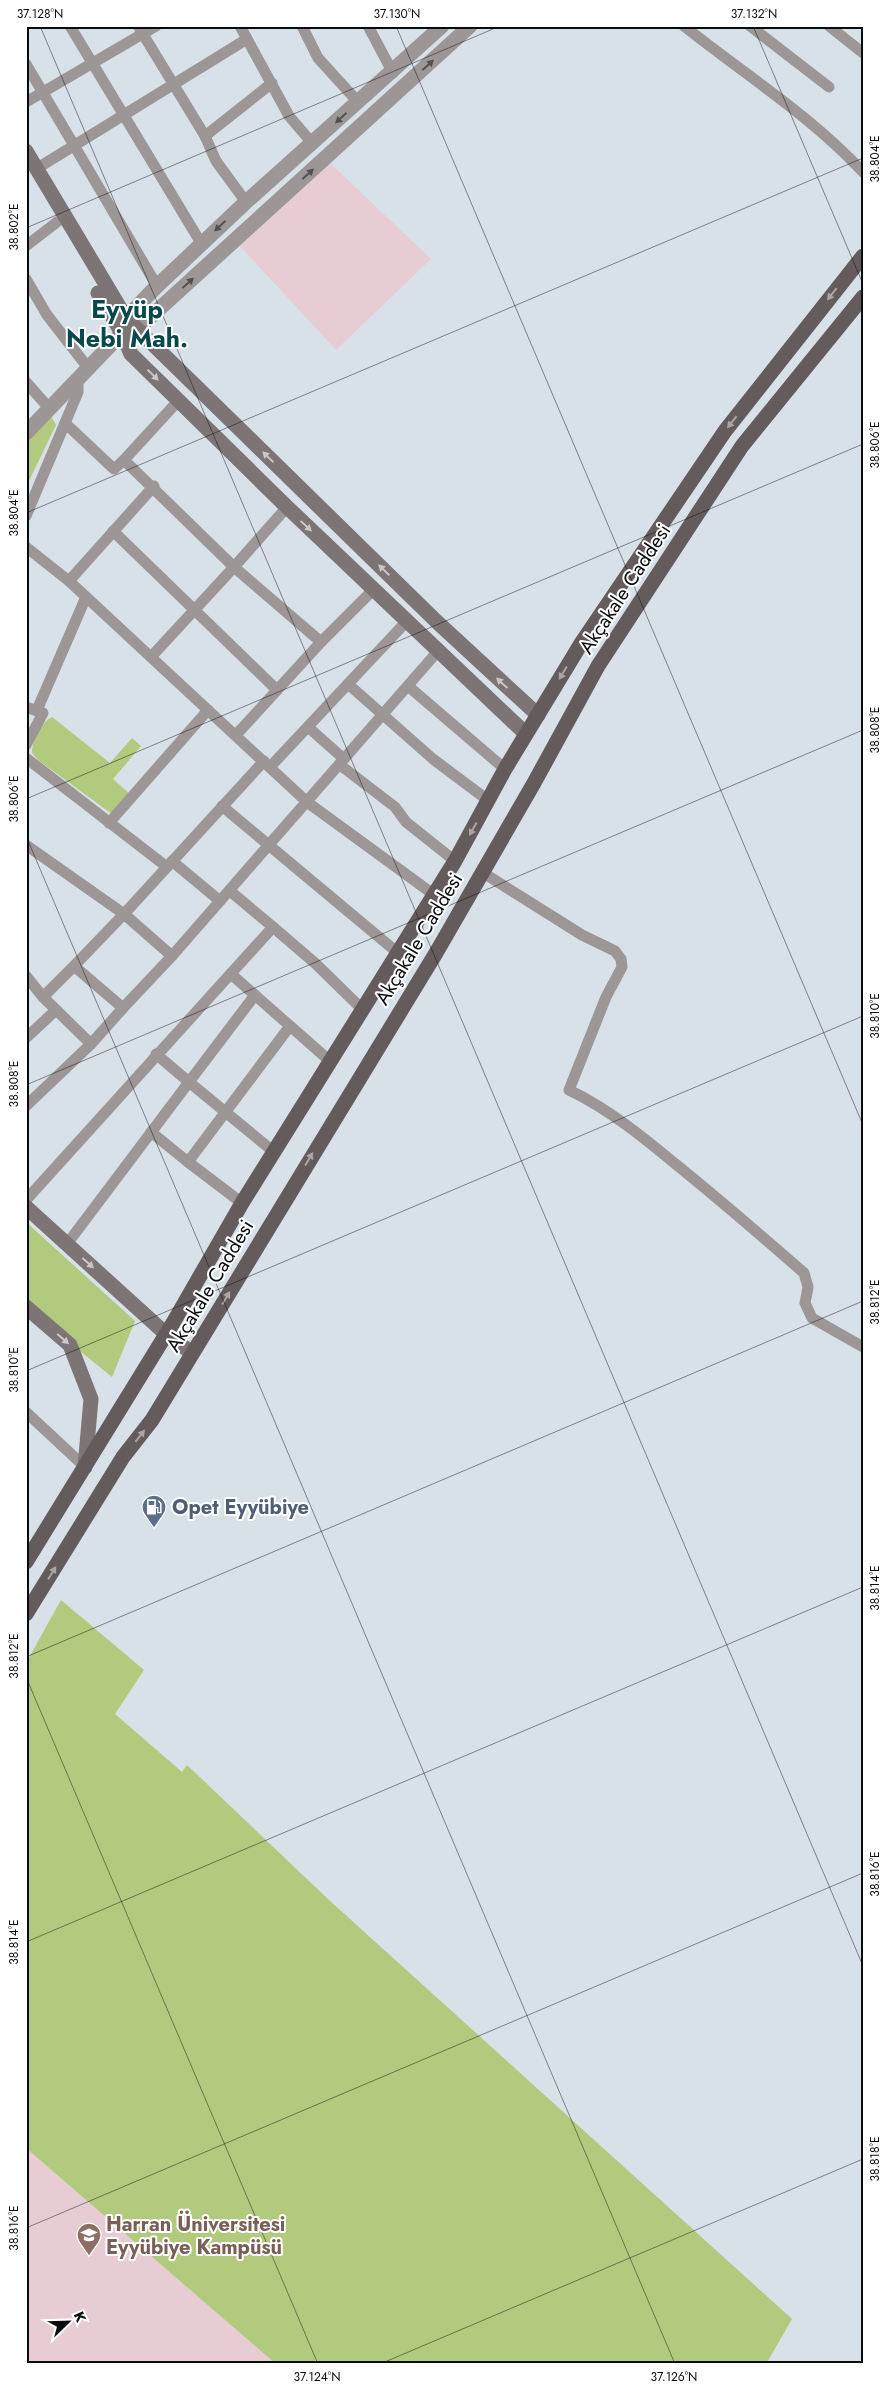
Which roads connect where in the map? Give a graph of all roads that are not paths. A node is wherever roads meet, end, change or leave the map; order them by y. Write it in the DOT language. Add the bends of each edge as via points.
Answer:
graph roads {
  1 [pos="70,26"];
  2 [pos="156,26"];
  3 [pos="240,26"];
  4 [pos="302,26"];
  5 [pos="368,26"];
  6 [pos="442,26"];
  7 [pos="470,26"];
  8 [pos="684,26"];
  9 [pos="750,26"];
  10 [pos="829,26"];
  11 [pos="140,30"];
  12 [pos="247,39"];
  13 [pos="863,53"];
  14 [pos="26,64"];
  15 [pos="91,64"];
  16 [pos="393,72"];
  17 [pos="272,83"];
  18 [pos="173,85"];
  19 [pos="829,87"];
  20 [pos="43,92"];
  21 [pos="26,102"];
  22 [pos="358,102"];
  23 [pos="123,116"];
  24 [pos="204,136"];
  25 [pos="313,144"];
  26 [pos="74,145"];
  27 [pos="26,151"];
  28 [pos="31,170"];
  29 [pos="863,172"];
  30 [pos="246,202"];
  31 [pos="57,222"];
  32 [pos="202,243"];
  33 [pos="26,246"];
  34 [pos="863,256"];
  35 [pos="26,279"];
  36 [pos="156,286"];
  37 [pos="863,297"];
  38 [pos="126,318"];
  39 [pos="129,332"];
  40 [pos="89,369"];
  41 [pos="78,380"];
  42 [pos="26,382"];
  43 [pos="179,400"];
  44 [pos="49,408"];
  45 [pos="65,423"];
  46 [pos="26,433"];
  47 [pos="124,460"];
  48 [pos="154,486"];
  49 [pos="287,507"];
  50 [pos="26,516"];
  51 [pos="113,532"];
  52 [pos="28,551"];
  53 [pos="234,567"];
  54 [pos="68,580"];
  55 [pos="374,589"];
  56 [pos="86,597"];
  57 [pos="195,610"];
  58 [pos="407,621"];
  59 [pos="321,642"];
  60 [pos="438,651"];
  61 [pos="151,657"];
  62 [pos="348,684"];
  63 [pos="408,686"];
  64 [pos="277,690"];
  65 [pos="32,709"];
  66 [pos="208,710"];
  67 [pos="538,715"];
  68 [pos="382,716"];
  69 [pos="308,727"];
  70 [pos="526,734"];
  71 [pos="236,735"];
  72 [pos="26,745"];
  73 [pos="26,758"];
  74 [pos="342,762"];
  75 [pos="267,764"];
  76 [pos="505,769"];
  77 [pos="489,801"];
  78 [pos="307,802"];
  79 [pos="222,806"];
  80 [pos="109,823"];
  81 [pos="26,845"];
  82 [pos="269,846"];
  83 [pos="455,861"];
  84 [pos="170,864"];
  85 [pos="482,872"];
  86 [pos="230,890"];
  87 [pos="433,894"];
  88 [pos="220,901"];
  89 [pos="124,914"];
  90 [pos="272,927"];
  91 [pos="398,953"];
  92 [pos="172,956"];
  93 [pos="74,966"];
  94 [pos="231,974"];
  95 [pos="26,976"];
  96 [pos="255,996"];
  97 [pos="43,997"];
  98 [pos="124,1008"];
  99 [pos="362,1009"];
  100 [pos="56,1010"];
  101 [pos="290,1026"];
  102 [pos="26,1038"];
  103 [pos="91,1044"];
  104 [pos="156,1054"];
  105 [pos="330,1062"];
  106 [pos="189,1082"];
  107 [pos="26,1106"];
  108 [pos="226,1113"];
  109 [pos="151,1132"];
  110 [pos="274,1152"];
  111 [pos="188,1162"];
  112 [pos="26,1200"];
  113 [pos="242,1203"];
  114 [pos="26,1206"];
  115 [pos="68,1244"];
  116 [pos="26,1307"];
  117 [pos="166,1334"];
  118 [pos="863,1346"];
  119 [pos="192,1353"];
  120 [pos="26,1412"];
  121 [pos="85,1467"];
  122 [pos="27,1559"];
  123 [pos="26,1614"];
  1 -- 15 [label="street"];
  2 -- 11 [label="street"];
  3 -- 12 [label="street"];
  4 -- 22 [label="street" via="318,58"];
  5 -- 16 [label="street"];
  6 -- 16 [label="street"];
  39 -- 7 [label="street, one-way"];
  8 -- 29 [label="street" via="838,144"];
  9 -- 19 [label="street"];
  10 -- 13 [label="street"];
  11 -- 15 [label="street"];
  11 -- 18 [label="street"];
  12 -- 17 [label="street"];
  12 -- 18 [label="street"];
  14 -- 20 [label="street"];
  15 -- 20 [label="street"];
  15 -- 23 [label="street"];
  16 -- 22 [label="street"];
  17 -- 24 [label="street"];
  17 -- 25 [label="street" via="289,116"];
  18 -- 23 [label="street"];
  18 -- 24 [label="street"];
  20 -- 21 [label="street"];
  20 -- 26 [label="street"];
  22 -- 25 [label="street, one-way"];
  23 -- 26 [label="street"];
  23 -- 32 [label="street"];
  24 -- 30 [label="street" via="216,161"];
  25 -- 30 [label="street"];
  26 -- 28 [label="street"];
  26 -- 36 [label="street"];
  27 -- 28 [label="main road"];
  28 -- 31 [label="main road"];
  28 -- 38 [label="main road"];
  30 -- 32 [label="street, one-way"];
  31 -- 33 [label="street"];
  31 -- 39 [label="main road"];
  32 -- 36 [label="street"];
  34 -- 67 [label="main road, Akçakale Caddesi, one-way" via="725,431 582,642"];
  35 -- 40 [label="street" via="47,315"];
  36 -- 38 [label="street"];
  37 -- 85 [label="main road, Akçakale Caddesi" via="742,446 598,666"];
  38 -- 39 [label="street"];
  39 -- 40 [label="street"];
  39 -- 43 [label="main road, one-way" via="131,354"];
  67 -- 39 [label="main road, one-way"];
  40 -- 41 [label="street"];
  41 -- 44 [label="street"];
  41 -- 45 [label="street" via="78,392"];
  42 -- 44 [label="street"];
  43 -- 47 [label="street"];
  43 -- 49 [label="main road"];
  44 -- 46 [label="street"];
  45 -- 47 [label="street" via="114,469"];
  45 -- 50 [label="street"];
  47 -- 48 [label="street"];
  48 -- 51 [label="street"];
  48 -- 53 [label="street"];
  49 -- 53 [label="street"];
  49 -- 55 [label="main road, one-way"];
  51 -- 54 [label="street"];
  51 -- 57 [label="street"];
  52 -- 54 [label="street"];
  53 -- 57 [label="street"];
  53 -- 59 [label="street"];
  54 -- 56 [label="street"];
  55 -- 58 [label="main road"];
  55 -- 59 [label="street"];
  56 -- 61 [label="street"];
  56 -- 65 [label="street"];
  57 -- 61 [label="street"];
  57 -- 64 [label="street"];
  58 -- 60 [label="main road"];
  58 -- 62 [label="street"];
  59 -- 64 [label="street"];
  60 -- 63 [label="street"];
  60 -- 70 [label="main road"];
  61 -- 66 [label="street"];
  62 -- 68 [label="street"];
  62 -- 69 [label="street"];
  63 -- 68 [label="street"];
  63 -- 76 [label="street"];
  64 -- 71 [label="street"];
  65 -- 72 [label="street" via="43,713"];
  66 -- 71 [label="street"];
  66 -- 80 [label="street"];
  67 -- 70 [label="main road, Akçakale Caddesi"];
  68 -- 74 [label="street"];
  68 -- 77 [label="street"];
  69 -- 74 [label="street"];
  69 -- 75 [label="street"];
  70 -- 76 [label="main road, Akçakale Caddesi"];
  71 -- 75 [label="street"];
  73 -- 80 [label="street"];
  74 -- 78 [label="street"];
  74 -- 83 [label="street" via="395,807 406,822"];
  75 -- 78 [label="street"];
  75 -- 79 [label="street"];
  76 -- 77 [label="main road, Akçakale Caddesi"];
  77 -- 83 [label="main road, Akçakale Caddesi, one-way"];
  78 -- 82 [label="street"];
  78 -- 87 [label="street"];
  79 -- 82 [label="street"];
  79 -- 84 [label="street"];
  80 -- 84 [label="street"];
  81 -- 89 [label="street"];
  82 -- 86 [label="street"];
  82 -- 91 [label="street"];
  83 -- 87 [label="main road, Akçakale Caddesi"];
  84 -- 88 [label="street"];
  84 -- 89 [label="street"];
  85 -- 118 [label="street" via="615,952 621,959 622,967 606,997 569,1090 636,1132 804,1273 808,1287 804,1303 812,1318"];
  119 -- 85 [label="main road, Akçakale Caddesi, one-way"];
  86 -- 88 [label="street"];
  86 -- 90 [label="street"];
  87 -- 91 [label="main road, Akçakale Caddesi"];
  88 -- 92 [label="street"];
  89 -- 92 [label="street"];
  89 -- 93 [label="street"];
  90 -- 94 [label="street"];
  90 -- 99 [label="street"];
  91 -- 99 [label="main road, Akçakale Caddesi"];
  92 -- 98 [label="street"];
  93 -- 97 [label="street"];
  93 -- 98 [label="street"];
  94 -- 96 [label="street"];
  94 -- 104 [label="street"];
  95 -- 97 [label="street"];
  96 -- 101 [label="street"];
  96 -- 106 [label="street"];
  97 -- 100 [label="street"];
  98 -- 103 [label="street"];
  99 -- 105 [label="main road, Akçakale Caddesi"];
  100 -- 102 [label="street"];
  100 -- 103 [label="street"];
  101 -- 105 [label="street"];
  101 -- 108 [label="street"];
  103 -- 107 [label="street"];
  104 -- 106 [label="street"];
  104 -- 112 [label="street"];
  105 -- 110 [label="main road, Akçakale Caddesi"];
  106 -- 108 [label="street"];
  106 -- 109 [label="street"];
  108 -- 110 [label="street"];
  108 -- 111 [label="street"];
  109 -- 111 [label="street"];
  109 -- 115 [label="street"];
  110 -- 113 [label="main road, Akçakale Caddesi"];
  111 -- 113 [label="street"];
  113 -- 117 [label="main road, Akçakale Caddesi"];
  114 -- 115 [label="main road"];
  115 -- 117 [label="main road, one-way"];
  116 -- 121 [label="main road, one-way" via="70,1344 91,1399"];
  117 -- 119 [label="main road"];
  117 -- 121 [label="main road, Akçakale Caddesi"];
  123 -- 119 [label="main road, Akçakale Caddesi, one-way"];
  120 -- 121 [label="street"];
  121 -- 122 [label="main road, Akçakale Caddesi"];
}
